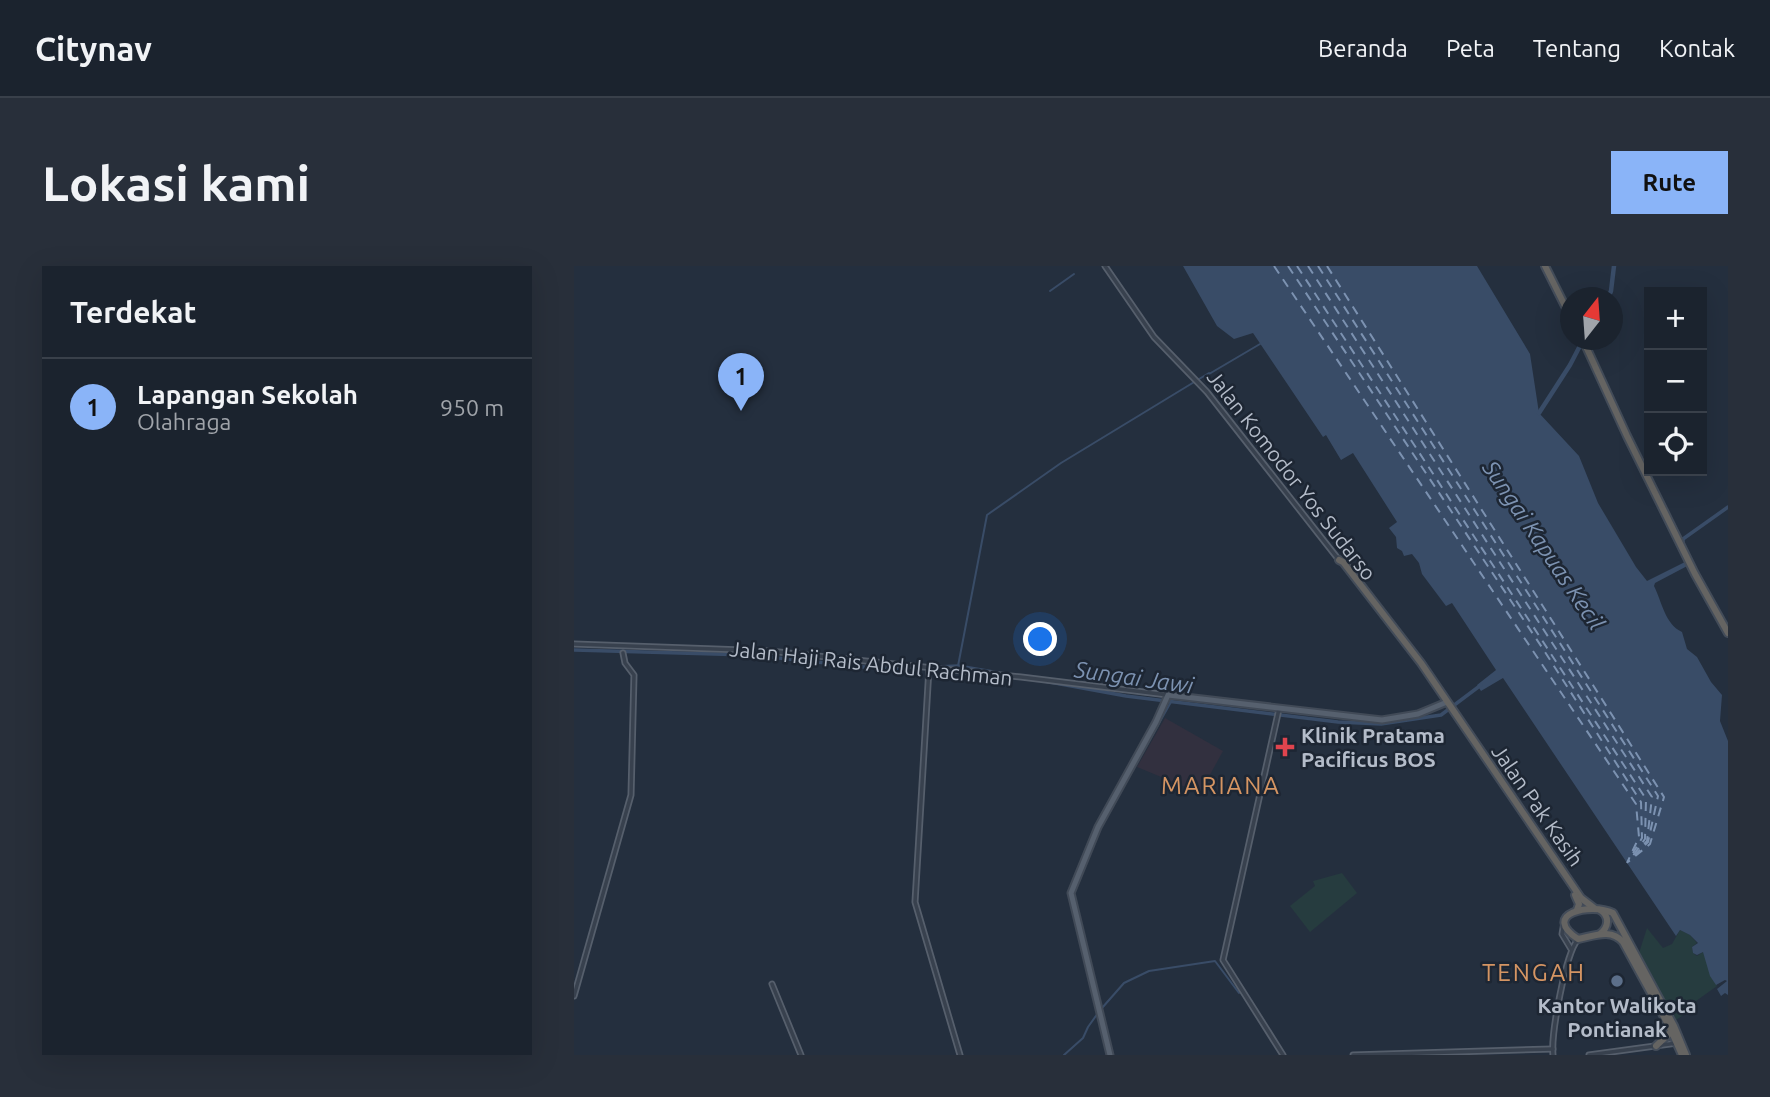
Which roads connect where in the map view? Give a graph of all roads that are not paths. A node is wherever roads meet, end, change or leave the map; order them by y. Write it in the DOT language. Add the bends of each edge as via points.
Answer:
graph roads {
  1 [pos="1105,266"];
  2 [pos="1545,266"];
  3 [pos="1560,296"];
  4 [pos="1587,350"];
  5 [pos="1339,560"];
  6 [pos="1728,633"];
  7 [pos="574,644"];
  8 [pos="623,653"];
  9 [pos="929,669"];
  10 [pos="1166,699"];
  11 [pos="1451,710"];
  12 [pos="1279,711"];
  13 [pos="1475,748"];
  14 [pos="1596,908"];
  15 [pos="1577,910"];
  16 [pos="1564,921"];
  17 [pos="1600,934"];
  18 [pos="1621,935"];
  19 [pos="1578,939"];
  20 [pos="1571,949"];
  21 [pos="772,984"];
  22 [pos="574,996"];
  23 [pos="1671,1027"];
  24 [pos="1678,1042"];
  25 [pos="1656,1046"];
  26 [pos="1553,1049"];
  27 [pos="1283,1054"];
  28 [pos="801,1055"];
  29 [pos="960,1055"];
  30 [pos="1110,1055"];
  31 [pos="1353,1055"];
  32 [pos="1553,1055"];
  33 [pos="1560,1055"];
  34 [pos="1588,1055"];
  35 [pos="1684,1055"];
  1 -- 5 [label="street, Jalan Komodor Yos Sudarso" via="1154,337 1207,392"];
  2 -- 3 [label="highway"];
  4 -- 6 [label="highway"];
  5 -- 11 [label="highway, Jalan Komodor Yos Sudarso"];
  5 -- 11 [label="highway" via="1398,633"];
  7 -- 9 [label="street, Jalan Haji Rais Abdul Rachman" via="739,649"];
  8 -- 22 [label="street" via="634,675 631,795"];
  9 -- 10 [label="street, Jalan Haji Rais Abdul Rachman"];
  9 -- 29 [label="street" via="916,907"];
  10 -- 12 [label="main road"];
  10 -- 30 [label="main road" via="1098,827 1071,892"];
  11 -- 12 [label="main road" via="1382,720"];
  11 -- 13 [label="highway, Jalan Pak Kasih"];
  12 -- 27 [label="street" via="1223,960"];
  13 -- 14 [label="highway, Jalan Pak Kasih" via="1581,898"];
  13 -- 15 [label="highway, Jalan Pak Kasih" via="1573,891"];
  14 -- 15 [label="highway"];
  14 -- 17 [label="highway" via="1607,920"];
  14 -- 18 [label="highway, Jalan Pak Kasih" via="1614,913"];
  15 -- 16 [label="highway"];
  16 -- 19 [label="highway" via="1568,932"];
  16 -- 20 [label="street" via="1562,932"];
  17 -- 18 [label="highway"];
  17 -- 19 [label="highway"];
  18 -- 23 [label="highway, Jalan Pak Kasih"];
  19 -- 20 [label="street"];
  20 -- 26 [label="street"];
  21 -- 28 [label="street"];
  23 -- 24 [label="highway, Jalan Pak Kasih"];
  23 -- 25 [label="highway"];
  24 -- 25 [label="street"];
  24 -- 35 [label="highway, Jalan Pak Kasih"];
  25 -- 34 [label="street"];
  26 -- 31 [label="street"];
  26 -- 32 [label="street"];
  26 -- 33 [label="street"];
}
